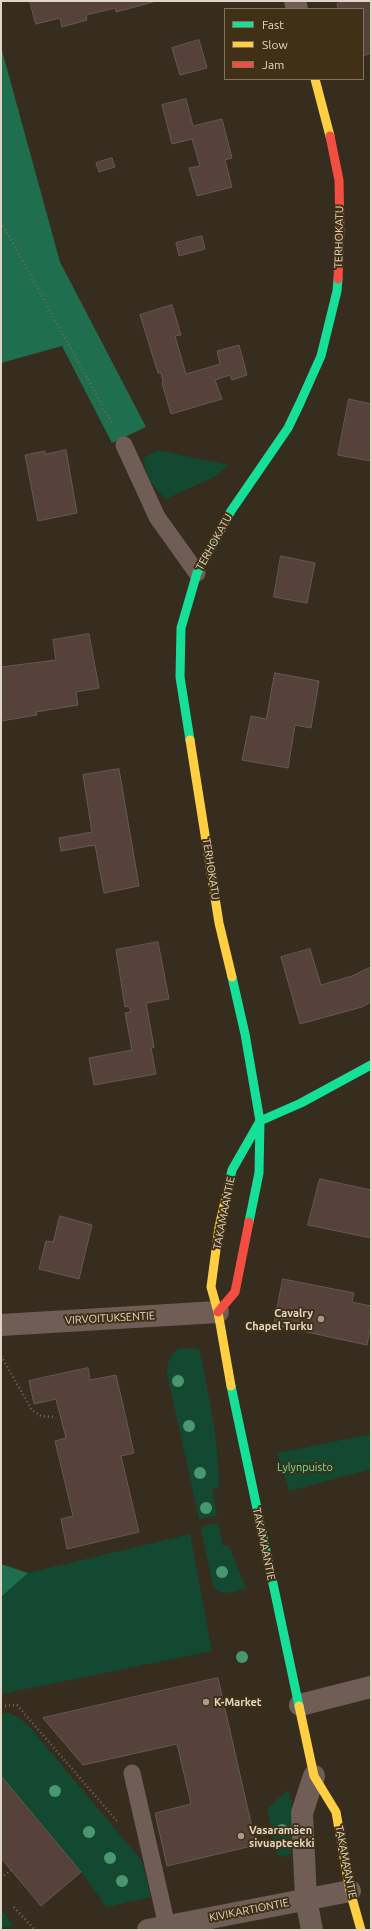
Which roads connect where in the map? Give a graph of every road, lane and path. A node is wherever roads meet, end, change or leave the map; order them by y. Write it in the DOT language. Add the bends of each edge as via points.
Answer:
graph roads {
  1 [pos="315,80"];
  2 [pos="1,222"];
  3 [pos="124,445"];
  4 [pos="197,573"];
  5 [pos="371,1065"];
  6 [pos="260,1120"];
  7 [pos="218,1312"];
  8 [pos="1,1325"];
  9 [pos="1,1356"];
  10 [pos="56,1417"];
  11 [pos="371,1687"];
  12 [pos="300,1705"];
  13 [pos="1,1706"];
  14 [pos="132,1773"];
  15 [pos="314,1776"];
  16 [pos="121,1826"];
  17 [pos="11,1870"];
  18 [pos="1,1878"];
  19 [pos="350,1891"];
  20 [pos="306,1899"];
  21 [pos="14,1907"];
  22 [pos="158,1928"];
  23 [pos="34,1929"];
  24 [pos="312,1930"];
  25 [pos="361,1930"];
  1 -- 4 [label="street, TERHOKATU" via="338,180 340,230 337,291 321,356 288,428 231,511"];
  2 -- 3 [label="path"];
  3 -- 4 [label="lane" via="157,517"];
  4 -- 6 [label="street, TERHOKATU" via="181,628 180,677 219,923"];
  5 -- 6 [label="street" via="301,1103"];
  6 -- 7 [label="street" via="259,1173 235,1292"];
  6 -- 7 [label="street, TAKAMAANTIE" via="232,1170 219,1226 211,1287"];
  7 -- 8 [label="street, VIRVOITUKSENTIE"];
  7 -- 12 [label="street, TAKAMAANTIE" via="274,1591"];
  9 -- 10 [label="path" via="32,1410 41,1416"];
  11 -- 12 [label="street"];
  12 -- 15 [label="street, TAKAMAANTIE"];
  13 -- 16 [label="path" via="17,1705"];
  14 -- 22 [label="lane"];
  15 -- 19 [label="street, TAKAMAANTIE" via="336,1812"];
  15 -- 20 [label="street, TAKAMAANTIE" via="302,1813"];
  17 -- 18 [label="path"];
  19 -- 20 [label="street, KIVIKARTIONTIE"];
  19 -- 25 [label="street, TAKAMAANTIE"];
  20 -- 22 [label="street, KIVIKARTIONTIE"];
  20 -- 24 [label="street, TAKAMAANTIE"];
  21 -- 23 [label="path"];
}
